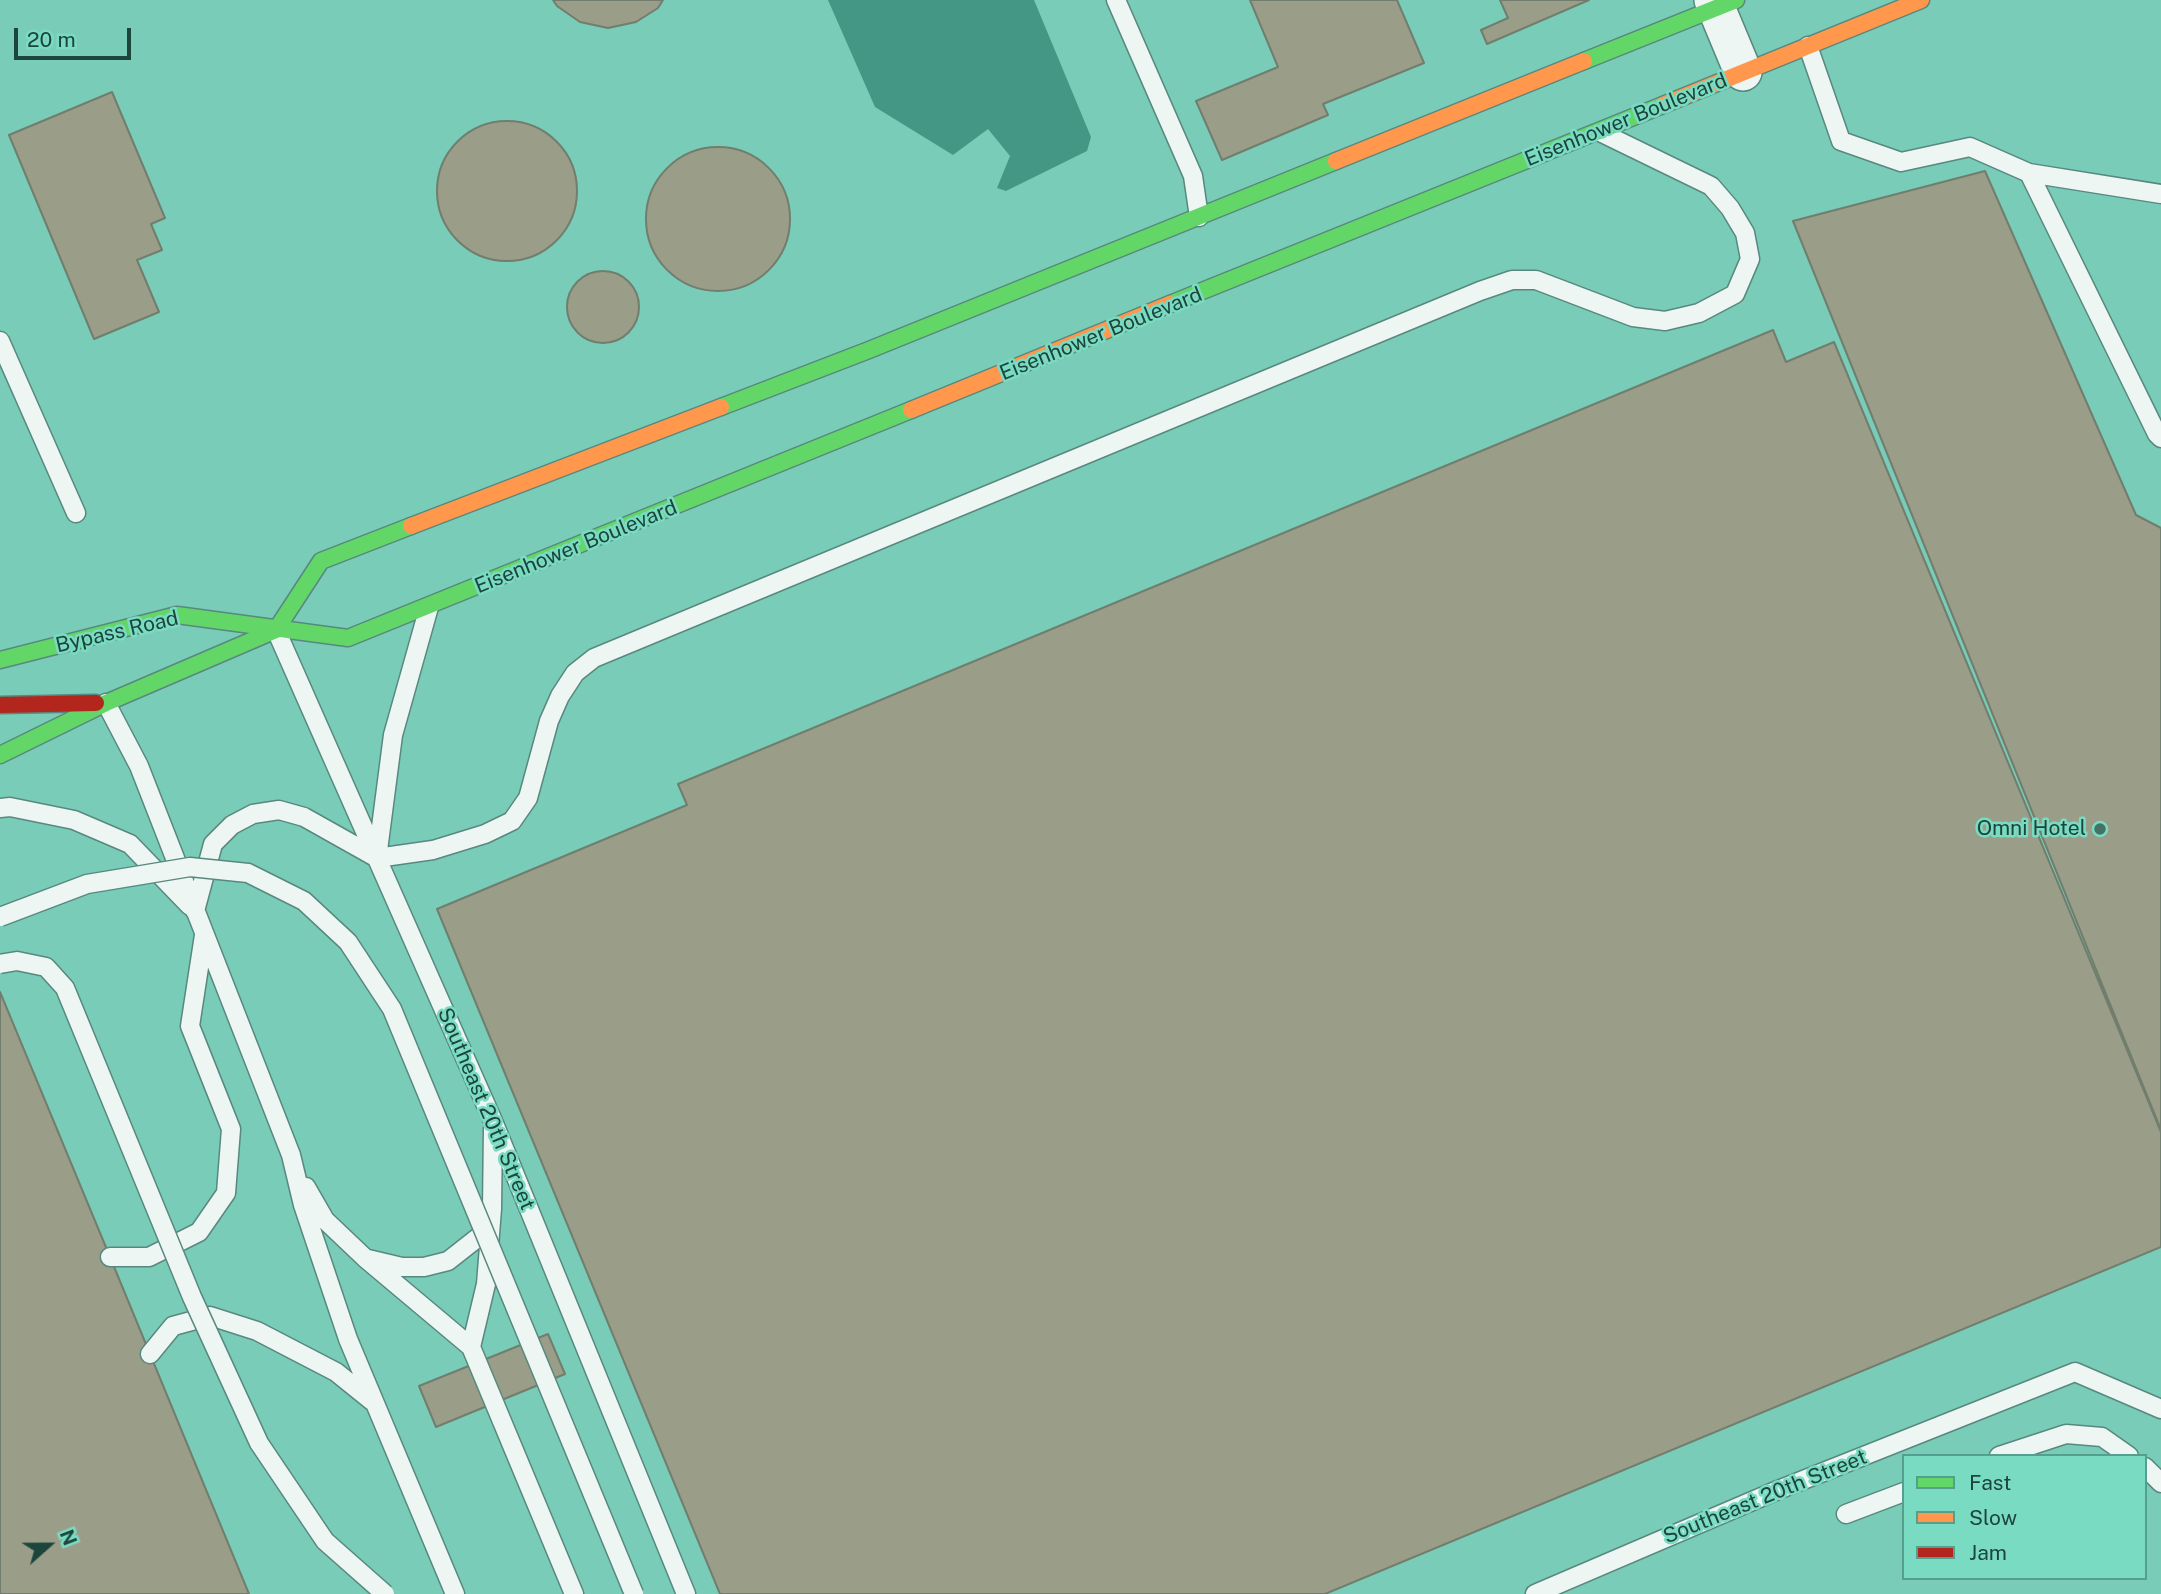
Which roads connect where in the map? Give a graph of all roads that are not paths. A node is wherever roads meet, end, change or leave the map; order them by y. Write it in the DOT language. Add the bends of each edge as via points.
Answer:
graph roads {
  1 [pos="1116,0"];
  2 [pos="1921,0"];
  3 [pos="1722,3"];
  4 [pos="1808,46"];
  5 [pos="1743,72"];
  6 [pos="1598,131"];
  7 [pos="2029,173"];
  8 [pos="2161,194"];
  9 [pos="1199,217"];
  10 [pos="0,341"];
  11 [pos="2161,438"];
  12 [pos="75,513"];
  13 [pos="429,607"];
  14 [pos="276,629"];
  15 [pos="0,660"];
  16 [pos="106,703"];
  17 [pos="0,705"];
  18 [pos="0,755"];
  19 [pos="0,808"];
  20 [pos="377,858"];
  21 [pos="195,911"];
  22 [pos="0,916"];
  23 [pos="204,935"];
  24 [pos="0,964"];
  25 [pos="493,1121"];
  26 [pos="291,1155"];
  27 [pos="490,1228"];
  28 [pos="110,1257"];
  29 [pos="365,1258"];
  30 [pos="471,1347"];
  31 [pos="150,1354"];
  32 [pos="374,1402"];
  33 [pos="2161,1409"];
  34 [pos="2005,1454"];
  35 [pos="2126,1454"];
  36 [pos="2147,1469"];
  37 [pos="2161,1483"];
  38 [pos="1902,1493"];
  39 [pos="1846,1514"];
  40 [pos="386,1594"];
  41 [pos="455,1594"];
  42 [pos="574,1594"];
  43 [pos="634,1594"];
  44 [pos="686,1594"];
  45 [pos="1535,1594"];
  1 -- 9 [label="lane" via="1193,176"];
  2 -- 4 [label="street, Eisenhower Boulevard"];
  3 -- 5 [label="street"];
  3 -- 9 [label="street"];
  4 -- 5 [label="street, Eisenhower Boulevard"];
  4 -- 7 [label="lane" via="1841,141 1901,162 1970,147"];
  5 -- 6 [label="street, Eisenhower Boulevard"];
  6 -- 13 [label="street, Eisenhower Boulevard"];
  6 -- 20 [label="lane" via="1711,186 1730,208 1745,233 1750,259 1735,294 1699,313 1664,321 1633,317 1536,280 1512,280 594,658 575,673 560,696 528,798 512,821 433,850"];
  7 -- 8 [label="lane"];
  7 -- 11 [label="lane"];
  9 -- 14 [label="street" via="321,561"];
  10 -- 12 [label="lane"];
  13 -- 14 [label="street, Eisenhower Boulevard" via="348,638"];
  13 -- 20 [label="lane" via="393,735"];
  14 -- 15 [label="street, Bypass Road" via="177,615"];
  14 -- 16 [label="street"];
  14 -- 20 [label="lane, Southeast 20th Street"];
  16 -- 17 [label="street"];
  16 -- 18 [label="street"];
  16 -- 21 [label="lane" via="139,766"];
  19 -- 21 [label="lane" via="74,820 130,844"];
  20 -- 21 [label="lane" via="304,817 279,810 253,814 232,825 214,844"];
  20 -- 25 [label="lane, Southeast 20th Street"];
  21 -- 23 [label="lane"];
  22 -- 43 [label="lane, bridge" via="87,884 190,867 248,873 304,901 348,942 391,1009"];
  23 -- 26 [label="lane"];
  23 -- 28 [label="lane" via="190,1026 231,1129 226,1193 199,1232 149,1257"];
  24 -- 40 [label="lane, bridge" via="17,961 47,968 65,988 192,1297 259,1443 325,1541"];
  25 -- 27 [label="lane"];
  25 -- 44 [label="lane, Southeast 20th Street"];
  26 -- 29 [label="lane" via="325,1220"];
  26 -- 32 [label="lane" via="348,1339"];
  27 -- 29 [label="lane" via="448,1261 424,1267"];
  27 -- 30 [label="lane" via="486,1284"];
  29 -- 30 [label="lane"];
  30 -- 42 [label="lane"];
  31 -- 32 [label="lane" via="173,1326 210,1316 257,1331 336,1372"];
  32 -- 41 [label="lane"];
  33 -- 45 [label="lane, Southeast 20th Street" via="2075,1372 1778,1490"];
  34 -- 35 [label="lane" via="2066,1434 2102,1437"];
  36 -- 37 [label="lane"];
  38 -- 39 [label="lane"];
}
